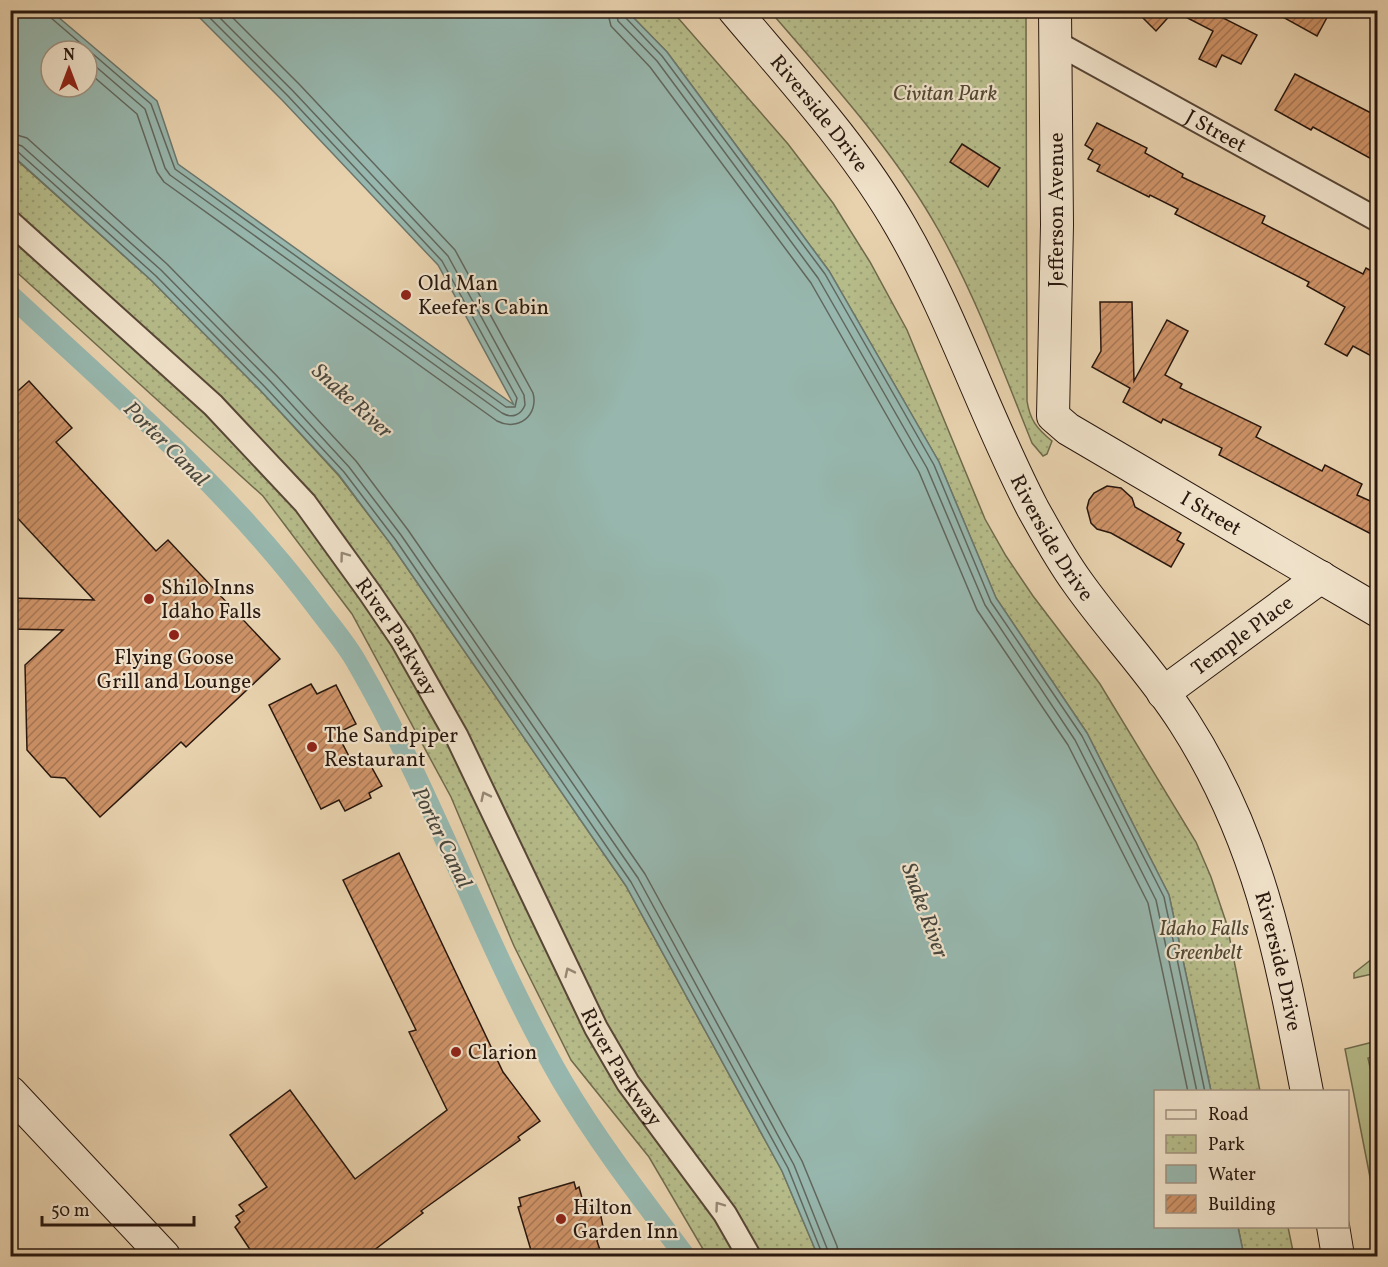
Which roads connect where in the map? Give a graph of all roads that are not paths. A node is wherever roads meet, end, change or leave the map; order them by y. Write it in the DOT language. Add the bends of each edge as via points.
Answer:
graph roads {
  1 [pos="734,10"];
  2 [pos="1054,10"];
  3 [pos="1055,42"];
  4 [pos="1377,220"];
  5 [pos="10,222"];
  6 [pos="1052,409"];
  7 [pos="1321,577"];
  8 [pos="1377,611"];
  9 [pos="1163,693"];
  10 [pos="1306,1090"];
  11 [pos="10,1092"];
  12 [pos="1332,1228"];
  13 [pos="164,1257"];
  14 [pos="749,1257"];
  15 [pos="1338,1257"];
  1 -- 9 [label="main road, Riverside Drive" via="858,160 900,224 938,294 1006,453 1061,559"];
  2 -- 3 [label="main road, Jefferson Avenue"];
  3 -- 4 [label="street, J Street"];
  3 -- 6 [label="main road, Jefferson Avenue" via="1057,225"];
  14 -- 5 [label="street, River Parkway, one-way" via="725,1214 628,1083 596,1028 457,737 402,640 364,584 305,503 213,405"];
  6 -- 7 [label="main road, I Street" via="1056,420 1068,429"];
  7 -- 8 [label="main road, I Street"];
  7 -- 9 [label="main road, Temple Place"];
  9 -- 10 [label="main road, Riverside Drive" via="1208,763 1244,835 1271,917"];
  11 -- 13 [label="main road"];
  12 -- 15 [label="main road"];
}
